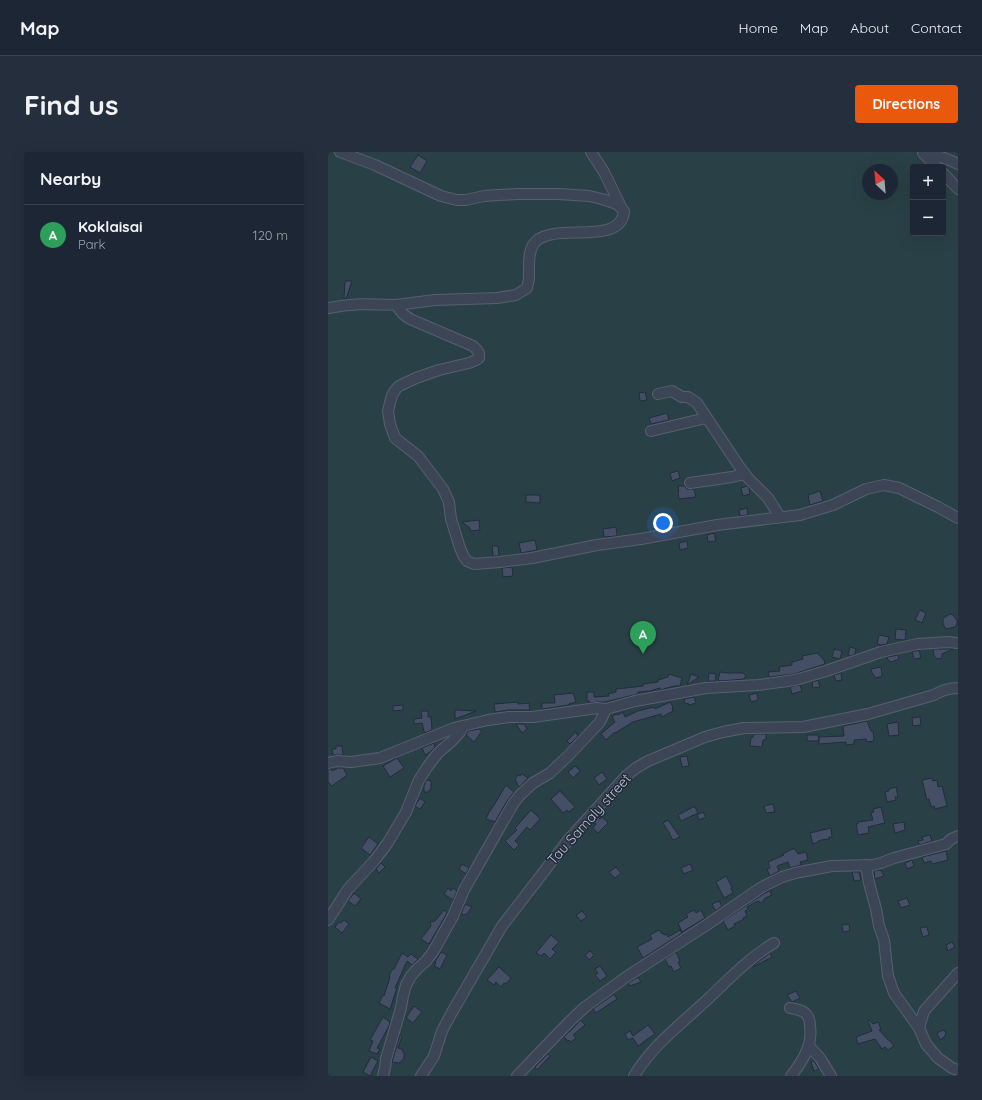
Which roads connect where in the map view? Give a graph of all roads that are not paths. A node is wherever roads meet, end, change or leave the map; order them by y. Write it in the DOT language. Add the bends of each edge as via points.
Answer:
graph roads {
  1 [pos="340,152"];
  2 [pos="591,152"];
  3 [pos="924,153"];
  4 [pos="934,164"];
  5 [pos="958,164"];
  6 [pos="946,176"];
  7 [pos="958,189"];
  8 [pos="621,207"];
  9 [pos="396,305"];
  10 [pos="328,308"];
  11 [pos="658,394"];
  12 [pos="706,418"];
  13 [pos="651,431"];
  14 [pos="745,474"];
  15 [pos="690,483"];
  16 [pos="780,517"];
  17 [pos="958,518"];
  18 [pos="958,643"];
  19 [pos="958,688"];
  20 [pos="606,709"];
  21 [pos="463,726"];
  22 [pos="328,763"];
  23 [pos="958,836"];
  24 [pos="866,865"];
  25 [pos="328,920"];
  26 [pos="774,943"];
  27 [pos="958,973"];
  28 [pos="790,1008"];
  29 [pos="919,1028"];
  30 [pos="809,1046"];
  31 [pos="958,1070"];
  32 [pos="383,1076"];
  33 [pos="421,1076"];
  34 [pos="517,1076"];
  35 [pos="634,1076"];
  36 [pos="792,1076"];
  37 [pos="831,1076"];
  1 -- 8 [label="street" via="375,165 441,196 457,200 491,195 559,194 589,196 611,201"];
  2 -- 8 [label="street"];
  3 -- 4 [label="street"];
  3 -- 5 [label="street" via="950,159"];
  6 -- 7 [label="street"];
  8 -- 9 [label="street" via="624,211 622,220 620,224 611,228 600,232 550,234 536,241 532,246 527,288 516,295"];
  9 -- 10 [label="street" via="346,304"];
  9 -- 16 [label="street" via="410,319 473,346 479,353 476,360 439,370 399,386 392,395 388,411 395,438 418,456 443,489 449,502 451,519 460,548 467,561 479,564 513,560 642,540 717,525"];
  11 -- 12 [label="street" via="672,391 688,397 697,403"];
  12 -- 13 [label="street"];
  12 -- 14 [label="street"];
  14 -- 15 [label="street"];
  14 -- 16 [label="street" via="768,498"];
  16 -- 17 [label="street" via="822,509 866,489 884,485 898,488"];
  18 -- 20 [label="street" via="917,644 881,652 795,680 692,690"];
  19 -- 33 [label="street, Tau Samaly street" via="942,690 934,695 868,714 804,727 744,728 723,732 682,746 636,768 569,839 502,926 451,1014 434,1056"];
  20 -- 21 [label="street" via="509,717"];
  20 -- 32 [label="street" via="600,722 568,756 550,773 533,783 513,804 464,890 433,952 406,985"];
  21 -- 22 [label="street" via="380,758"];
  21 -- 25 [label="street" via="428,766 387,844 348,889"];
  23 -- 24 [label="street" via="946,844"];
  24 -- 29 [label="street" via="884,940 888,976 894,993"];
  24 -- 34 [label="street" via="832,866 795,873 762,886 590,1003"];
  26 -- 35 [label="street" via="755,955 675,1028 646,1058"];
  27 -- 29 [label="street" via="924,1011"];
  28 -- 30 [label="street" via="806,1014 810,1019"];
  29 -- 31 [label="street" via="926,1044 938,1058"];
  30 -- 36 [label="street"];
  30 -- 37 [label="street"];
}
